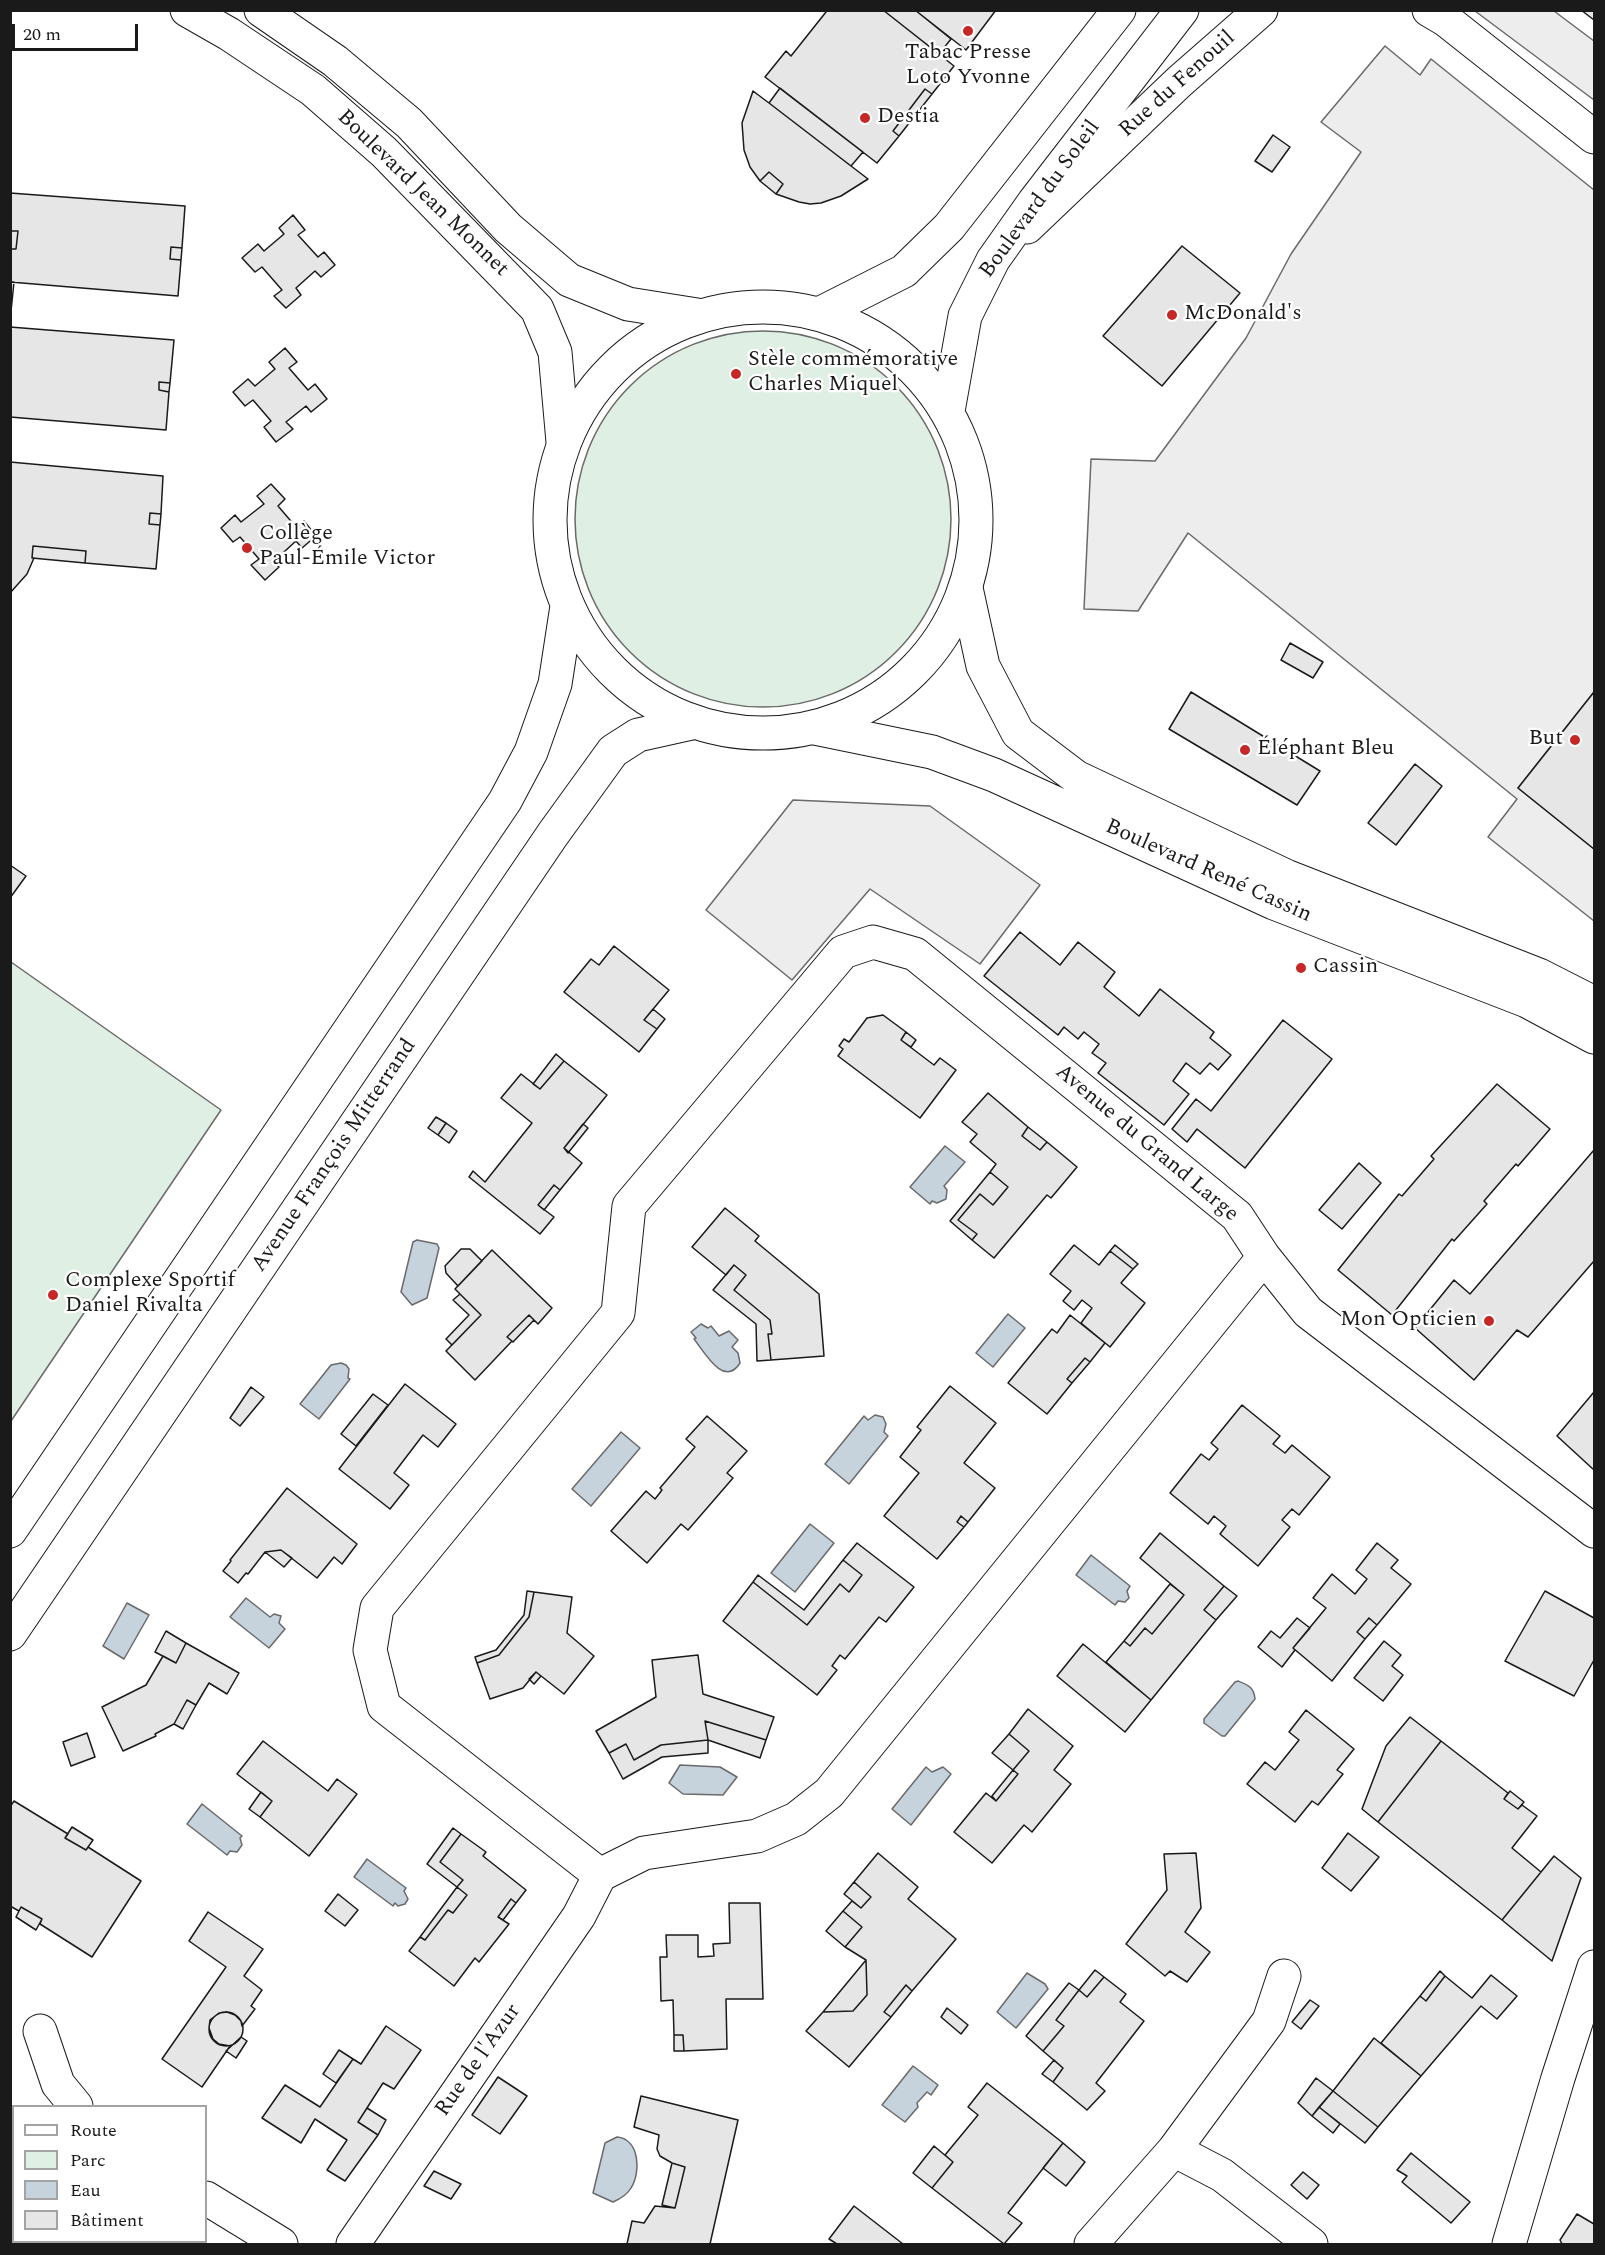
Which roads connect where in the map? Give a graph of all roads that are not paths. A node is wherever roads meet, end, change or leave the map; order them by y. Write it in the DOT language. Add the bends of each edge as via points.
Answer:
graph roads {
  1 [pos="187,10"];
  2 [pos="261,10"];
  3 [pos="1119,10"];
  4 [pos="1182,10"];
  5 [pos="1261,10"];
  6 [pos="1429,10"];
  7 [pos="1594,137"];
  8 [pos="993,260"];
  9 [pos="821,313"];
  10 [pos="697,315"];
  11 [pos="948,411"];
  12 [pos="563,442"];
  13 [pos="966,588"];
  14 [pos="567,606"];
  15 [pos="692,723"];
  16 [pos="815,728"];
  17 [pos="1594,1003"];
  18 [pos="1594,1037"];
  19 [pos="1264,1257"];
  20 [pos="10,1531"];
  21 [pos="1594,1531"];
  22 [pos="10,1634"];
  23 [pos="600,1875"];
  24 [pos="1594,1967"];
  25 [pos="1284,1976"];
  26 [pos="40,2031"];
  27 [pos="75,2105"];
  28 [pos="1174,2150"];
  29 [pos="207,2199"];
  30 [pos="281,2244"];
  31 [pos="353,2244"];
  32 [pos="1091,2244"];
  33 [pos="1311,2244"];
  34 [pos="1509,2244"];
  1 -- 12 [label="street, Boulevard Jean Monnet" via="312,90 384,152 537,309 555,352"];
  2 -- 10 [label="street, Boulevard Jean Monnet" via="335,61 409,123 508,228 569,280 628,304"];
  3 -- 9 [label="street" via="949,227 904,271"];
  4 -- 8 [label="street, Boulevard du Soleil"];
  5 -- 8 [label="street, Rue du Fenouil" via="1179,82"];
  6 -- 7 [label="street"];
  8 -- 11 [label="street, Boulevard du Soleil" via="965,316"];
  9 -- 10 [label="street" via="780,305 738,306"];
  9 -- 11 [label="street" via="871,334 915,368"];
  10 -- 12 [label="street" via="654,335 615,363 585,400"];
  11 -- 13 [label="street" via="971,467 977,528"];
  12 -- 14 [label="street" via="550,497 549,525 551,553"];
  13 -- 16 [label="street" via="943,636 908,677 865,709"];
  13 -- 17 [label="street, Boulevard René Cassin" via="983,666 1018,733 1076,777 1286,876 1509,963"];
  14 -- 15 [label="street" via="597,656 640,696"];
  14 -- 20 [label="street" via="555,684 531,752 505,801"];
  15 -- 16 [label="street" via="754,735"];
  15 -- 22 [label="street, Avenue François Mitterrand" via="638,735 613,751"];
  16 -- 18 [label="street, Boulevard René Cassin" via="932,753 994,775 1274,903 1527,1001"];
  19 -- 21 [label="street, Avenue du Grand Large" via="1308,1312"];
  19 -- 23 [label="street" via="829,1793 796,1819 757,1836 644,1853"];
  19 -- 23 [label="street, Avenue du Grand Large" via="1237,1216 915,954 873,942 843,952 630,1206 618,1313 377,1608 370,1650 384,1706"];
  23 -- 31 [label="street, Rue de l'Azur" via="579,1916"];
  24 -- 34 [label="street"];
  25 -- 28 [label="street" via="1269,2020"];
  26 -- 27 [label="street" via="58,2084"];
  28 -- 32 [label="street"];
  28 -- 33 [label="street" via="1222,2175"];
  29 -- 30 [label="street"];
}
